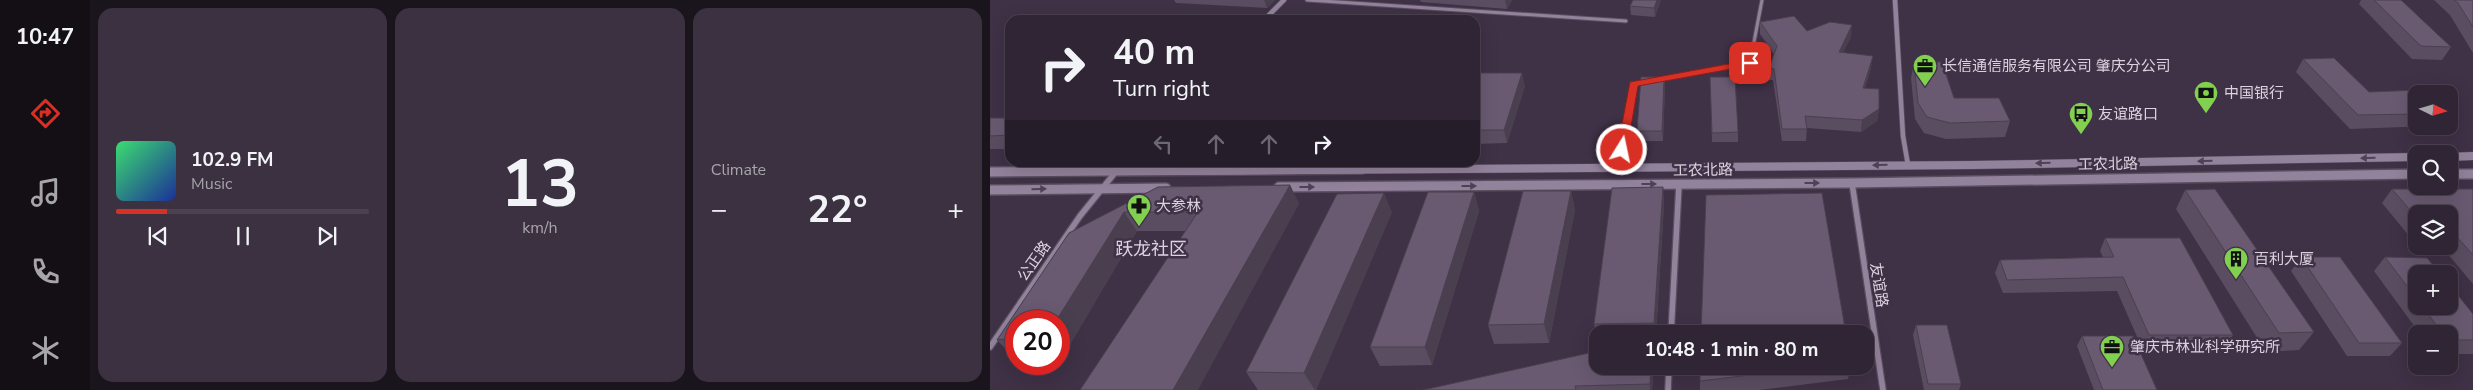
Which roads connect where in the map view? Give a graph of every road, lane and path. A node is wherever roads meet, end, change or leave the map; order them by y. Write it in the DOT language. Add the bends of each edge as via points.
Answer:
graph roads {
  1 [pos="1284,0"];
  2 [pos="1307,0"];
  3 [pos="1762,0"];
  4 [pos="1895,0"];
  5 [pos="1269,15"];
  6 [pos="1626,21"];
  7 [pos="2473,156"];
  8 [pos="2408,157"];
  9 [pos="2458,157"];
  10 [pos="1908,165"];
  11 [pos="1121,167"];
  12 [pos="1619,167"];
  13 [pos="1118,170"];
  14 [pos="990,172"];
  15 [pos="2408,174"];
  16 [pos="2458,174"];
  17 [pos="2473,174"];
  18 [pos="1852,183"];
  19 [pos="1679,184"];
  20 [pos="1271,187"];
  21 [pos="1171,188"];
  22 [pos="1100,189"];
  23 [pos="990,190"];
  24 [pos="1671,325"];
  25 [pos="990,347"];
  26 [pos="1669,375"];
  27 [pos="1668,390"];
  28 [pos="1883,390"];
  1 -- 5 [label="street"];
  2 -- 6 [label="lane"];
  3 -- 12 [label="lane" via="1750,63 1634,84"];
  4 -- 10 [label="street" via="1903,136"];
  7 -- 9 [label="street"];
  8 -- 10 [label="street, 工农北路, one-way"];
  10 -- 12 [label="street, 工农北路, one-way"];
  11 -- 13 [label="street, 公正路"];
  12 -- 13 [label="street, 工农北路"];
  13 -- 14 [label="street, 工农北路"];
  13 -- 22 [label="street, 公正路"];
  15 -- 18 [label="street, 工农北路"];
  16 -- 17 [label="street"];
  19 -- 18 [label="street, 工农北路, one-way"];
  18 -- 28 [label="street, 友谊路"];
  20 -- 19 [label="street, 工农北路, one-way"];
  19 -- 24 [label="street"];
  21 -- 22 [label="street"];
  23 -- 22 [label="street, one-way"];
  22 -- 25 [label="street, 公正路"];
  26 -- 27 [label="street"];
}
